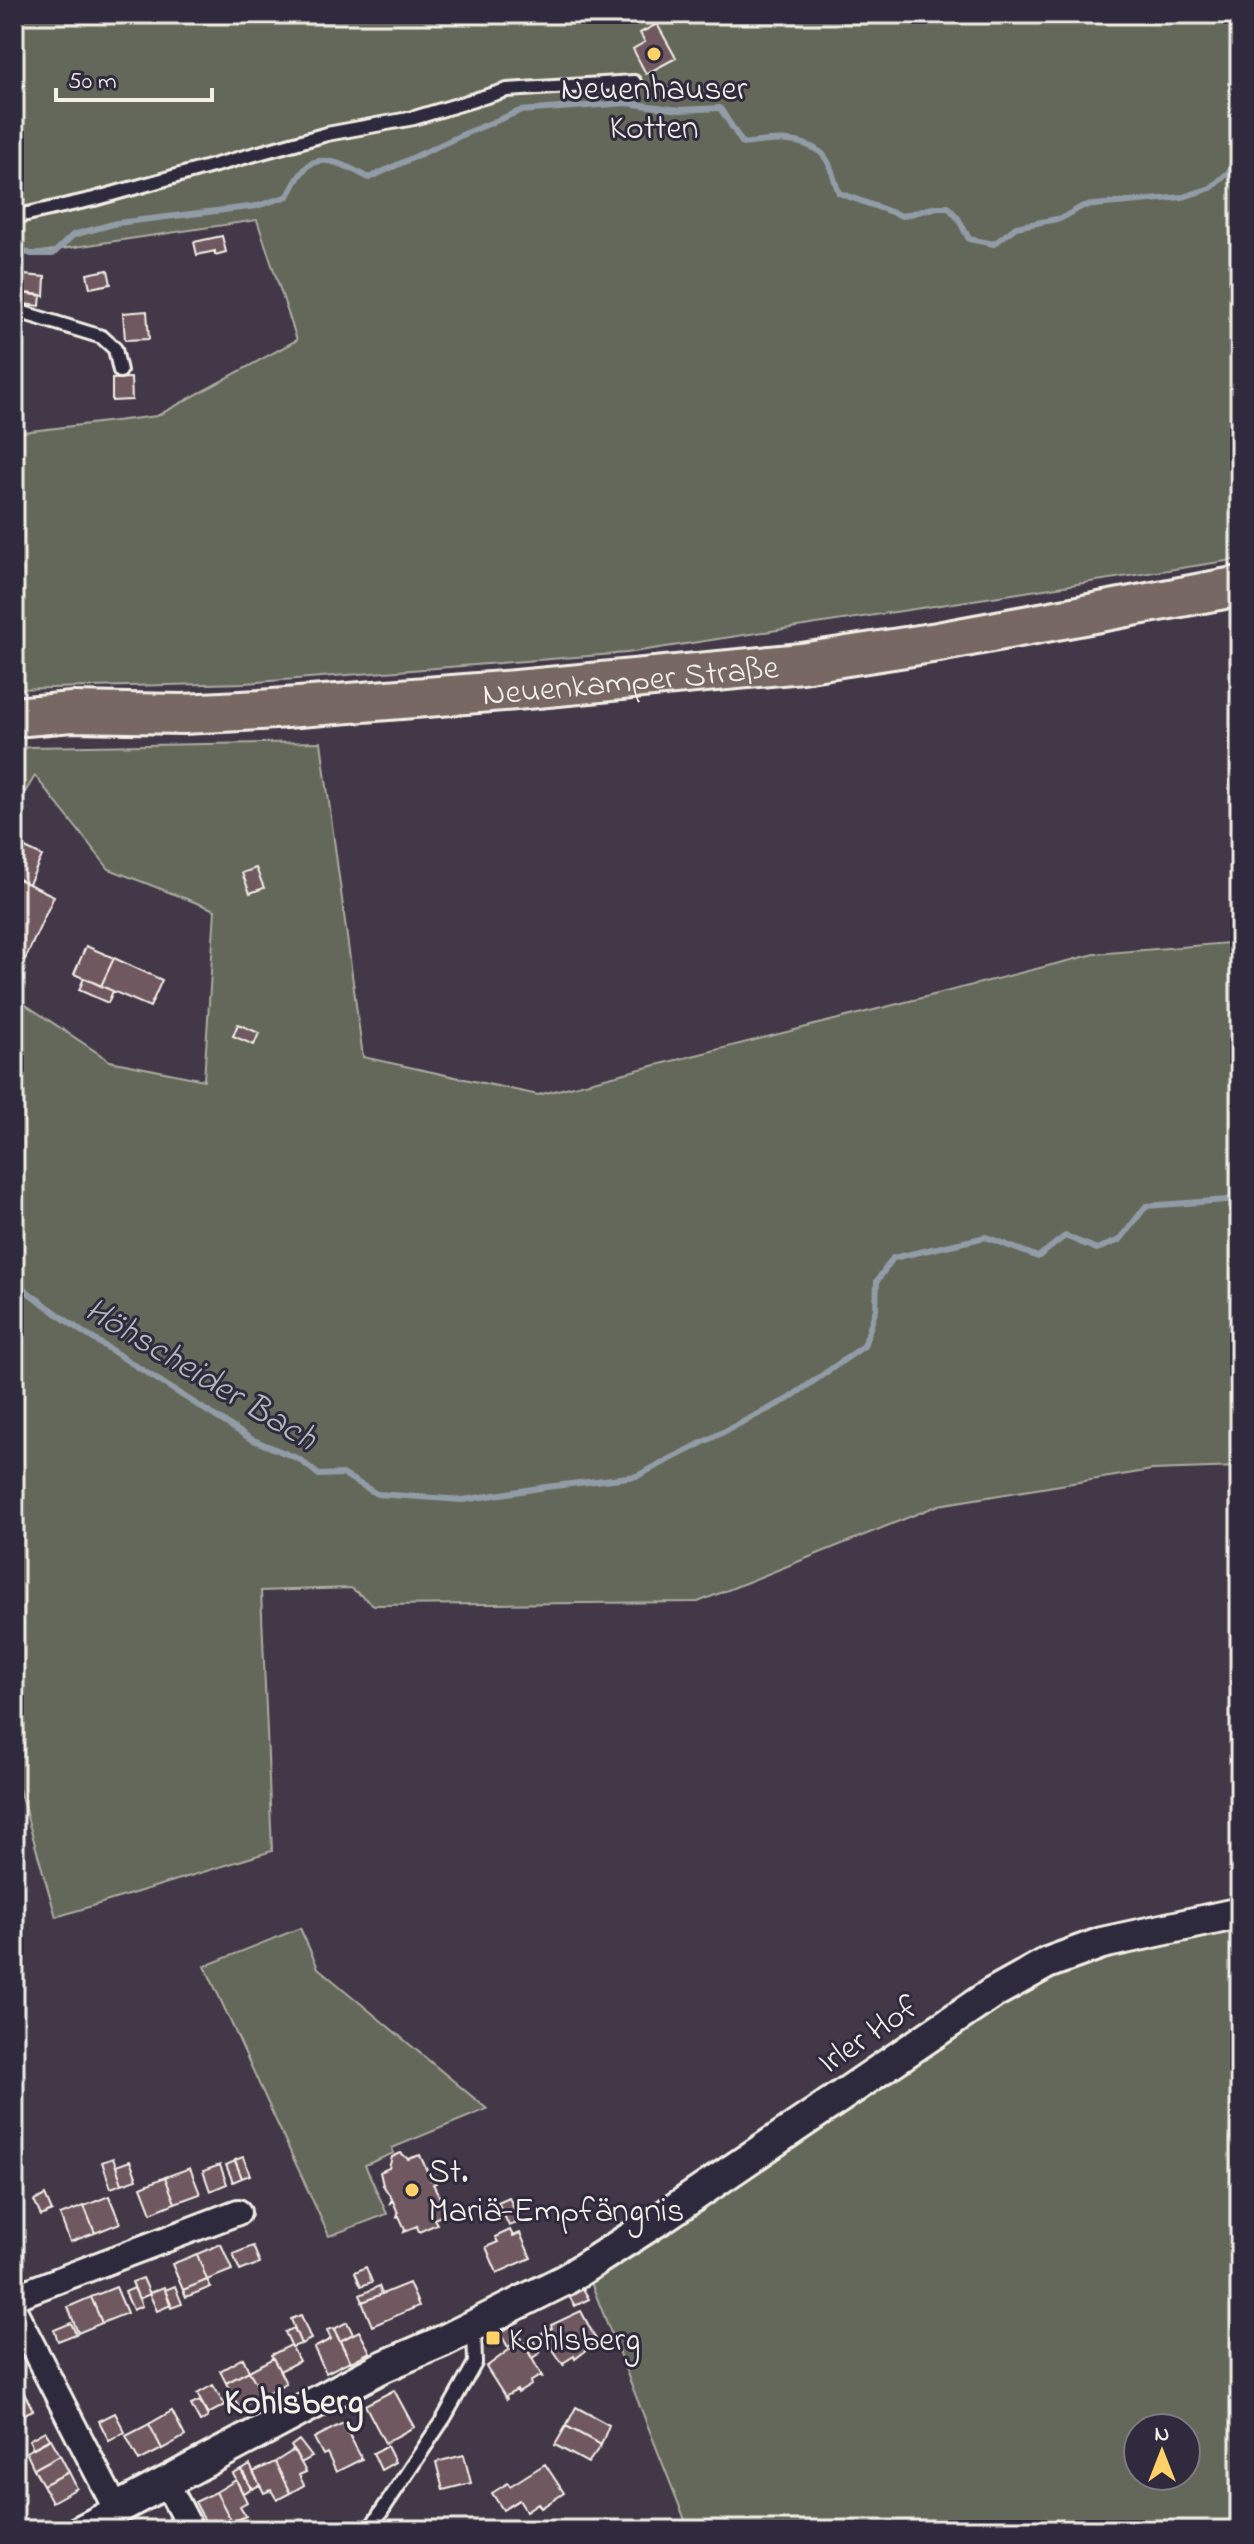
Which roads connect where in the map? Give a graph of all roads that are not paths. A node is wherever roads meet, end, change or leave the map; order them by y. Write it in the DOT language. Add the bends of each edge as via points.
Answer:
graph roads {
  1 [pos="634,82"];
  2 [pos="14,217"];
  3 [pos="14,310"];
  4 [pos="120,371"];
  5 [pos="1240,586"];
  6 [pos="14,717"];
  7 [pos="1240,1913"];
  8 [pos="238,2212"];
  9 [pos="14,2297"];
  10 [pos="14,2310"];
  11 [pos="473,2326"];
  12 [pos="166,2482"];
  13 [pos="116,2509"];
  14 [pos="76,2530"];
  15 [pos="191,2530"];
  16 [pos="369,2530"];
  1 -- 2 [label="lane" via="507,90"];
  3 -- 4 [label="lane" via="102,337 115,349"];
  5 -- 6 [label="main road, Neuenkamper Straße" via="802,663 260,710"];
  7 -- 11 [label="street, Irler Hof" via="1102,1943 1047,1963 993,1993 565,2280"];
  8 -- 9 [label="street"];
  10 -- 13 [label="street"];
  11 -- 12 [label="street, Irler Hof" via="382,2367"];
  11 -- 16 [label="lane" via="475,2363"];
  12 -- 13 [label="street, Irler Hof"];
  12 -- 15 [label="street"];
  13 -- 14 [label="street"];
}
